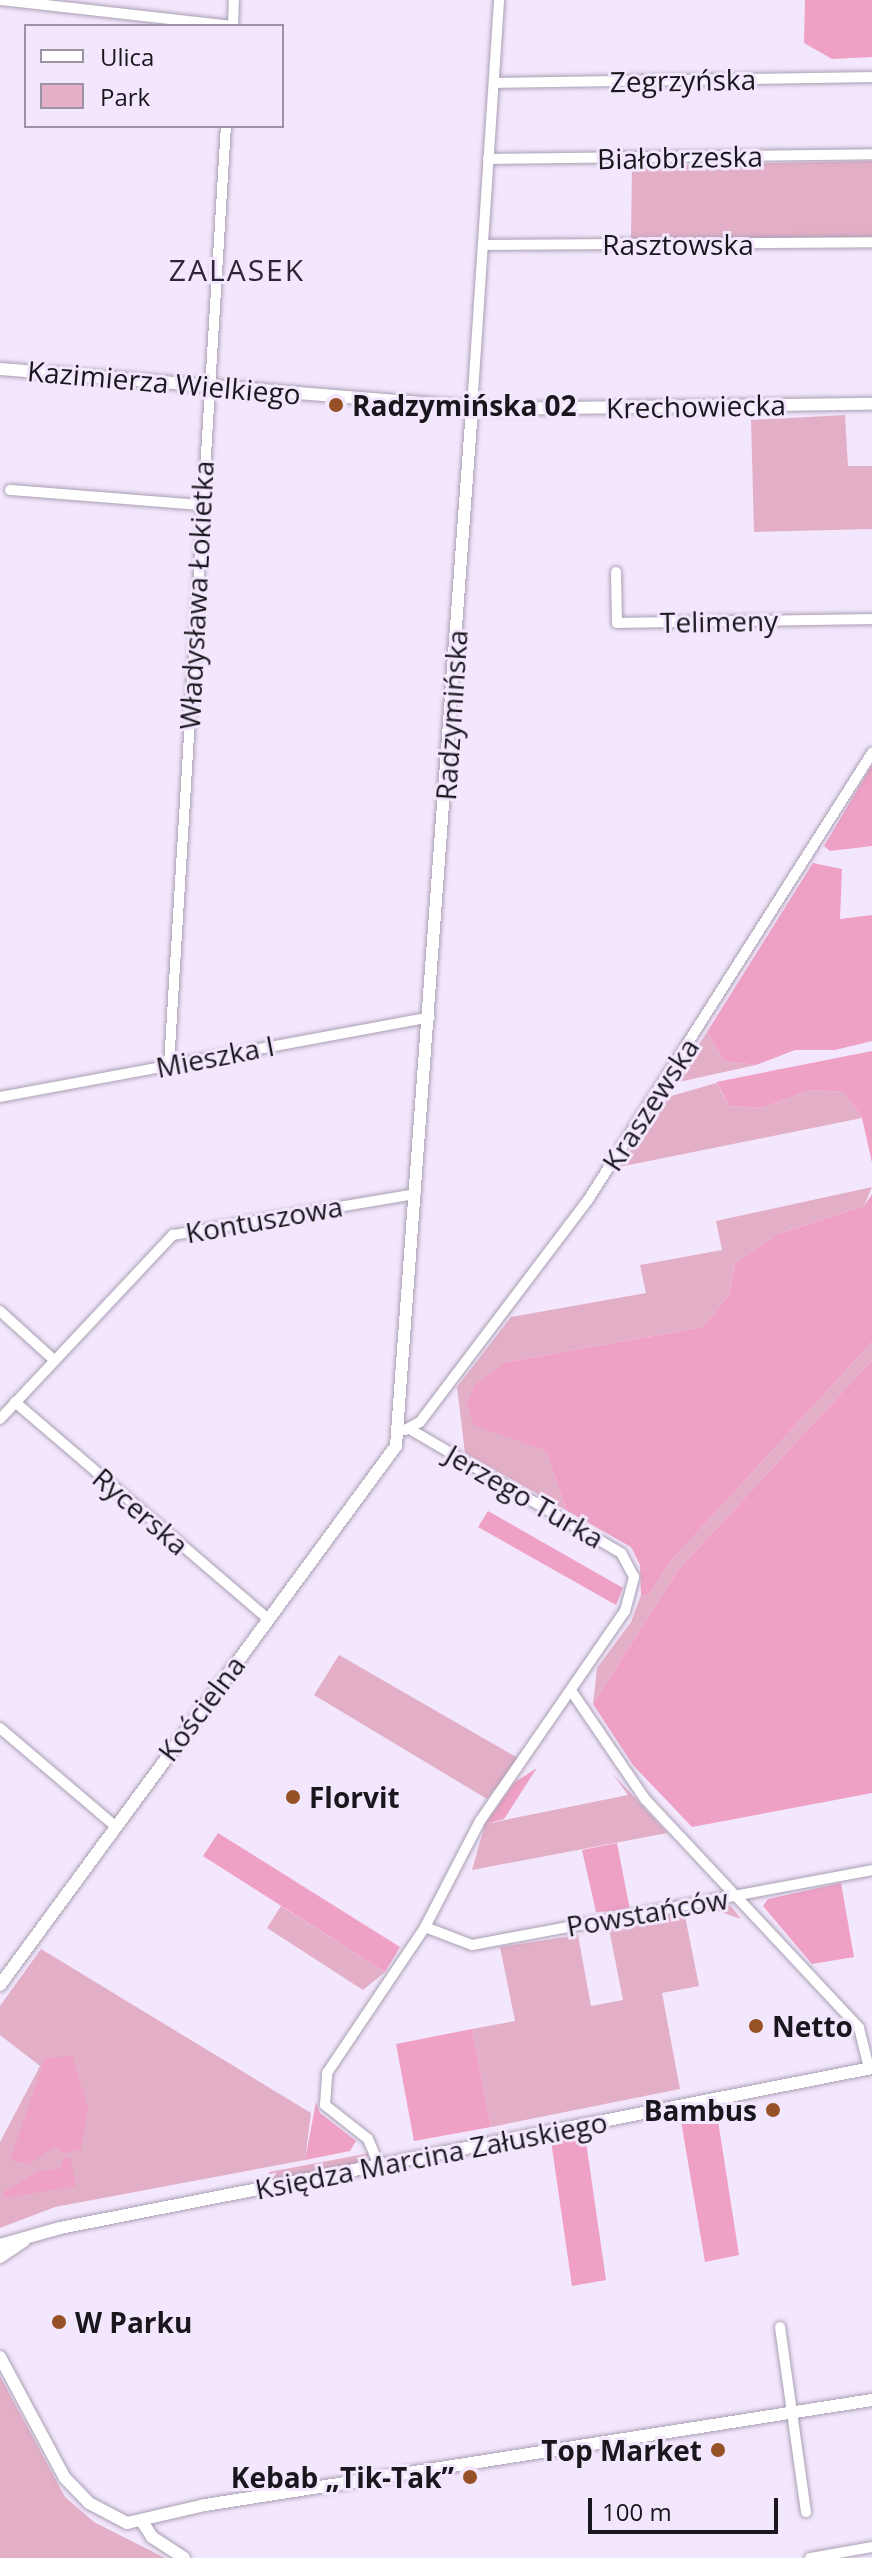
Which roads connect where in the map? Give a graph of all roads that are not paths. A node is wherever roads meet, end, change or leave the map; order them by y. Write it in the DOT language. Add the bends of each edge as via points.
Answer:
graph roads {
  1 [pos="1,0"];
  2 [pos="234,0"];
  3 [pos="499,0"];
  4 [pos="215,24"];
  5 [pos="233,24"];
  6 [pos="872,77"];
  7 [pos="494,83"];
  8 [pos="226,128"];
  9 [pos="872,154"];
  10 [pos="488,159"];
  11 [pos="872,242"];
  12 [pos="483,245"];
  13 [pos="0,369"];
  14 [pos="209,385"];
  15 [pos="872,404"];
  16 [pos="472,408"];
  17 [pos="10,490"];
  18 [pos="201,505"];
  19 [pos="616,572"];
  20 [pos="872,619"];
  21 [pos="872,753"];
  22 [pos="430,1017"];
  23 [pos="169,1065"];
  24 [pos="0,1097"];
  25 [pos="416,1194"];
  26 [pos="0,1311"];
  27 [pos="54,1360"];
  28 [pos="15,1402"];
  29 [pos="0,1419"];
  30 [pos="404,1430"];
  31 [pos="268,1619"];
  32 [pos="572,1692"];
  33 [pos="0,1728"];
  34 [pos="114,1825"];
  35 [pos="872,1870"];
  36 [pos="738,1895"];
  37 [pos="425,1927"];
  38 [pos="0,1985"];
  39 [pos="870,2068"];
  40 [pos="379,2165"];
  41 [pos="37,2233"];
  42 [pos="0,2245"];
  43 [pos="0,2257"];
  44 [pos="780,2327"];
  45 [pos="0,2357"];
  46 [pos="872,2400"];
  47 [pos="793,2413"];
  48 [pos="806,2512"];
  49 [pos="143,2523"];
  50 [pos="872,2547"];
  51 [pos="184,2558"];
  52 [pos="810,2558"];
  1 -- 4 [label="street"];
  2 -- 5 [label="street"];
  3 -- 7 [label="street, Radzymińska"];
  6 -- 7 [label="street, Zegrzyńska"];
  7 -- 10 [label="street, Radzymińska"];
  8 -- 14 [label="street, Władysława Łokietka"];
  9 -- 10 [label="street, Białobrzeska"];
  10 -- 12 [label="street, Radzymińska"];
  11 -- 12 [label="street, Rasztowska"];
  12 -- 16 [label="street, Radzymińska"];
  13 -- 14 [label="street, Kazimierza Wielkiego"];
  14 -- 16 [label="street, Kazimierza Wielkiego"];
  14 -- 18 [label="street, Władysława Łokietka"];
  15 -- 16 [label="street, Krechowiecka"];
  16 -- 22 [label="street, Radzymińska"];
  17 -- 18 [label="street"];
  18 -- 23 [label="street, Władysława Łokietka"];
  19 -- 20 [label="street, Telimeny" via="617,623"];
  21 -- 30 [label="street, Kraszewska" via="588,1200"];
  22 -- 23 [label="street, Mieszka I"];
  22 -- 25 [label="street, Radzymińska"];
  23 -- 24 [label="street, Mieszka I"];
  25 -- 27 [label="street, Kontuszowa" via="173,1235"];
  25 -- 30 [label="street, Radzymińska"];
  26 -- 27 [label="street"];
  27 -- 28 [label="street, Kontuszowa"];
  28 -- 29 [label="street, Kontuszowa"];
  28 -- 31 [label="street, Rycerska"];
  30 -- 31 [label="street, Kościelna" via="389,1458"];
  30 -- 32 [label="street, Jerzego Turka" via="621,1553 634,1570 625,1611"];
  31 -- 34 [label="street, Kościelna"];
  32 -- 36 [label="street" via="645,1799"];
  32 -- 37 [label="street" via="480,1821"];
  33 -- 34 [label="street"];
  34 -- 38 [label="street, Kościelna"];
  35 -- 36 [label="street, Powstańców"];
  36 -- 37 [label="street, Powstańców" via="472,1945"];
  36 -- 39 [label="street" via="859,2028"];
  37 -- 40 [label="street" via="324,2081 325,2105 376,2148"];
  39 -- 40 [label="street, Księdza Marcina Załuskiego"];
  40 -- 41 [label="street, Księdza Marcina Załuskiego"];
  41 -- 42 [label="street, Księdza Marcina Załuskiego"];
  41 -- 43 [label="street, Księdza Marcina Załuskiego"];
  44 -- 47 [label="street"];
  45 -- 49 [label="street" via="77,2493 127,2523"];
  46 -- 47 [label="street"];
  47 -- 48 [label="street"];
  47 -- 49 [label="street" via="205,2505"];
  49 -- 51 [label="street" via="152,2537"];
  50 -- 52 [label="street"];
}
